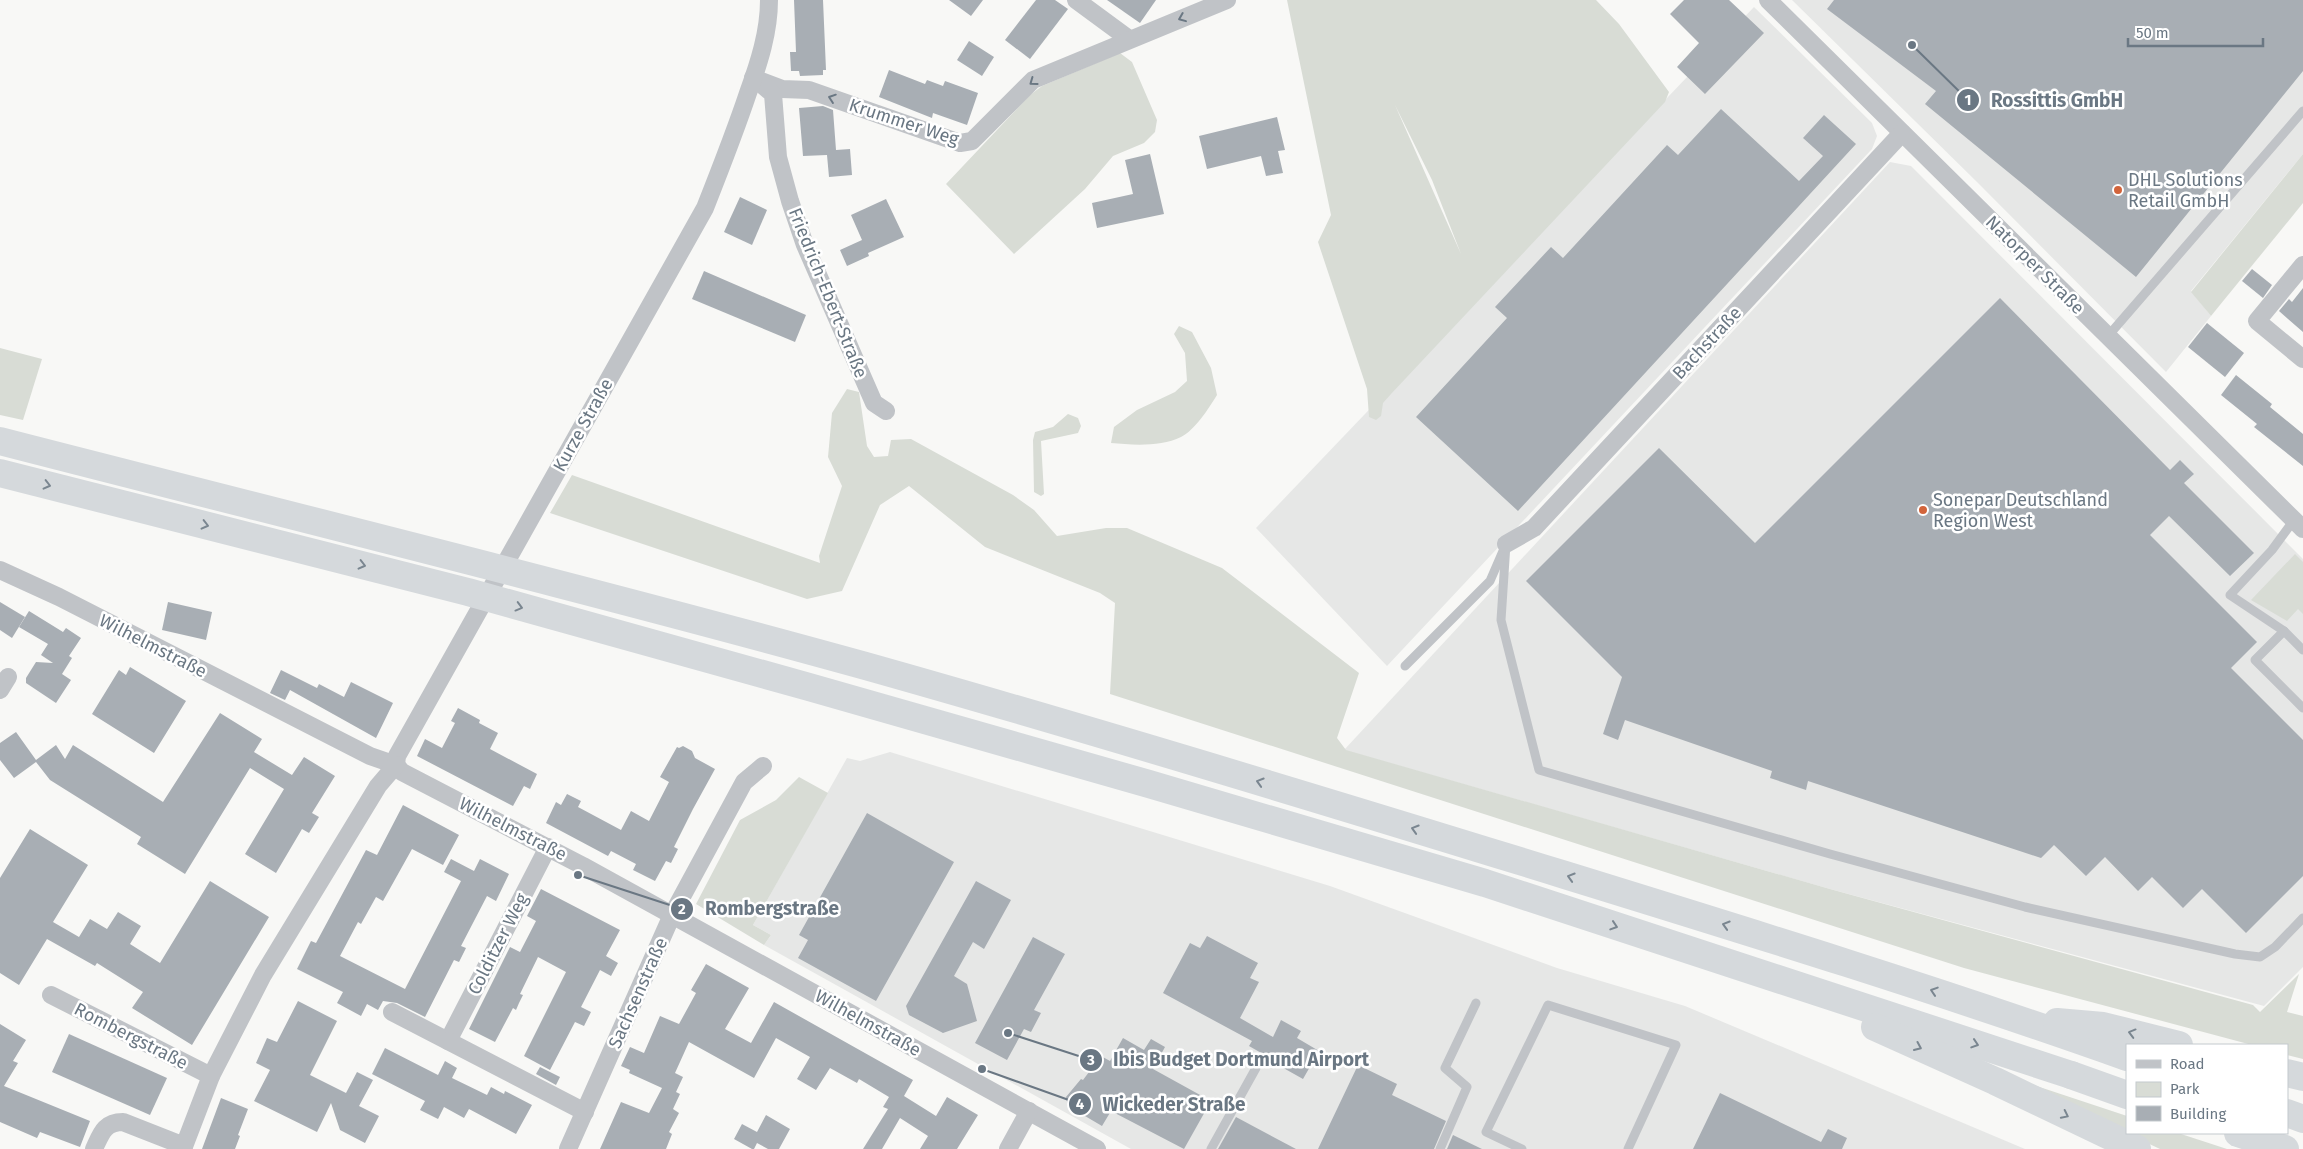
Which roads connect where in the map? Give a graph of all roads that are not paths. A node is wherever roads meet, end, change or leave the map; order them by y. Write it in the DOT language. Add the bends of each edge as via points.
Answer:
graph roads {
  1 [pos="769,0"];
  2 [pos="1076,0"];
  3 [pos="1227,0"];
  4 [pos="1768,0"];
  5 [pos="1129,39"];
  6 [pos="753,78"];
  7 [pos="2303,110"];
  8 [pos="1902,133"];
  9 [pos="2303,265"];
  10 [pos="2108,336"];
  11 [pos="2303,359"];
  12 [pos="886,411"];
  13 [pos="0,441"];
  14 [pos="0,474"];
  15 [pos="2300,519"];
  16 [pos="1506,544"];
  17 [pos="0,570"];
  18 [pos="2284,631"];
  19 [pos="2303,650"];
  20 [pos="1405,666"];
  21 [pos="2303,708"];
  22 [pos="396,765"];
  23 [pos="763,766"];
  24 [pos="548,847"];
  25 [pos="672,915"];
  26 [pos="2303,918"];
  27 [pos="1779,980"];
  28 [pos="51,995"];
  29 [pos="1476,1003"];
  30 [pos="392,1012"];
  31 [pos="2030,1022"];
  32 [pos="448,1041"];
  33 [pos="2175,1044"];
  34 [pos="2126,1057"];
  35 [pos="1256,1068"];
  36 [pos="2288,1073"];
  37 [pos="211,1076"];
  38 [pos="2303,1077"];
  39 [pos="2126,1095"];
  40 [pos="1029,1111"];
  41 [pos="585,1112"];
  42 [pos="2288,1113"];
  43 [pos="2303,1119"];
  44 [pos="2241,1134"];
  45 [pos="183,1148"];
  46 [pos="94,1149"];
  47 [pos="568,1149"];
  48 [pos="1008,1149"];
  49 [pos="1097,1149"];
  50 [pos="1211,1149"];
  51 [pos="1440,1149"];
  52 [pos="1522,1149"];
  53 [pos="1628,1149"];
  54 [pos="2137,1149"];
  55 [pos="2285,1149"];
  1 -- 6 [label="street" via="767,28"];
  2 -- 5 [label="street"];
  3 -- 5 [label="street, Krummer Weg, one-way"];
  4 -- 8 [label="street, Natorper Straße"];
  5 -- 6 [label="street, Krummer Weg, one-way" via="1033,80 972,141 960,143 809,90 782,89"];
  6 -- 12 [label="street, Friedrich-Ebert-Straße" via="773,94 778,157 804,245 874,403"];
  6 -- 22 [label="street, Kurze Straße" via="705,208 451,657 397,756"];
  7 -- 10 [label="lane"];
  8 -- 10 [label="street, Natorper Straße"];
  8 -- 16 [label="street, Bachstraße" via="1534,528"];
  9 -- 11 [label="street" via="2257,321"];
  10 -- 15 [label="street, Natorper Straße"];
  31 -- 13 [label="highway, one-way" via="1466,845 872,668"];
  14 -- 27 [label="highway, one-way" via="468,592 809,687 1485,883"];
  15 -- 18 [label="lane" via="2230,595"];
  16 -- 20 [label="lane" via="1490,582"];
  16 -- 26 [label="lane" via="1500,620 1539,770 2025,907 2235,954 2260,957 2275,947"];
  17 -- 22 [label="street, Wilhelmstraße" via="370,756"];
  18 -- 19 [label="lane"];
  18 -- 21 [label="lane" via="2255,660"];
  22 -- 24 [label="street, Wilhelmstraße" via="402,772"];
  22 -- 37 [label="street" via="378,786 262,975"];
  23 -- 25 [label="street, Sachsenstraße" via="744,782"];
  24 -- 25 [label="street, Wilhelmstraße"];
  24 -- 32 [label="street, Colditzer Weg"];
  25 -- 40 [label="street, Wilhelmstraße"];
  25 -- 41 [label="street, Sachsenstraße"];
  27 -- 39 [label="highway, one-way"];
  27 -- 54 [label="highway, one-way"];
  28 -- 37 [label="street, Rombergstraße"];
  29 -- 51 [label="lane" via="1444,1068 1467,1086"];
  30 -- 32 [label="street"];
  33 -- 31 [label="highway, one-way" via="2077,1022"];
  31 -- 34 [label="highway"];
  32 -- 41 [label="street"];
  35 -- 50 [label="lane"];
  36 -- 38 [label="highway"];
  37 -- 45 [label="street"];
  40 -- 48 [label="street"];
  40 -- 49 [label="street, Wilhelmstraße"];
  41 -- 47 [label="street, Sachsenstraße"];
  42 -- 43 [label="highway"];
  44 -- 55 [label="highway"];
  45 -- 46 [label="street" via="122,1122 112,1122 104,1129"];
  52 -- 53 [label="lane" via="1486,1132 1548,1005 1676,1045"];
}
